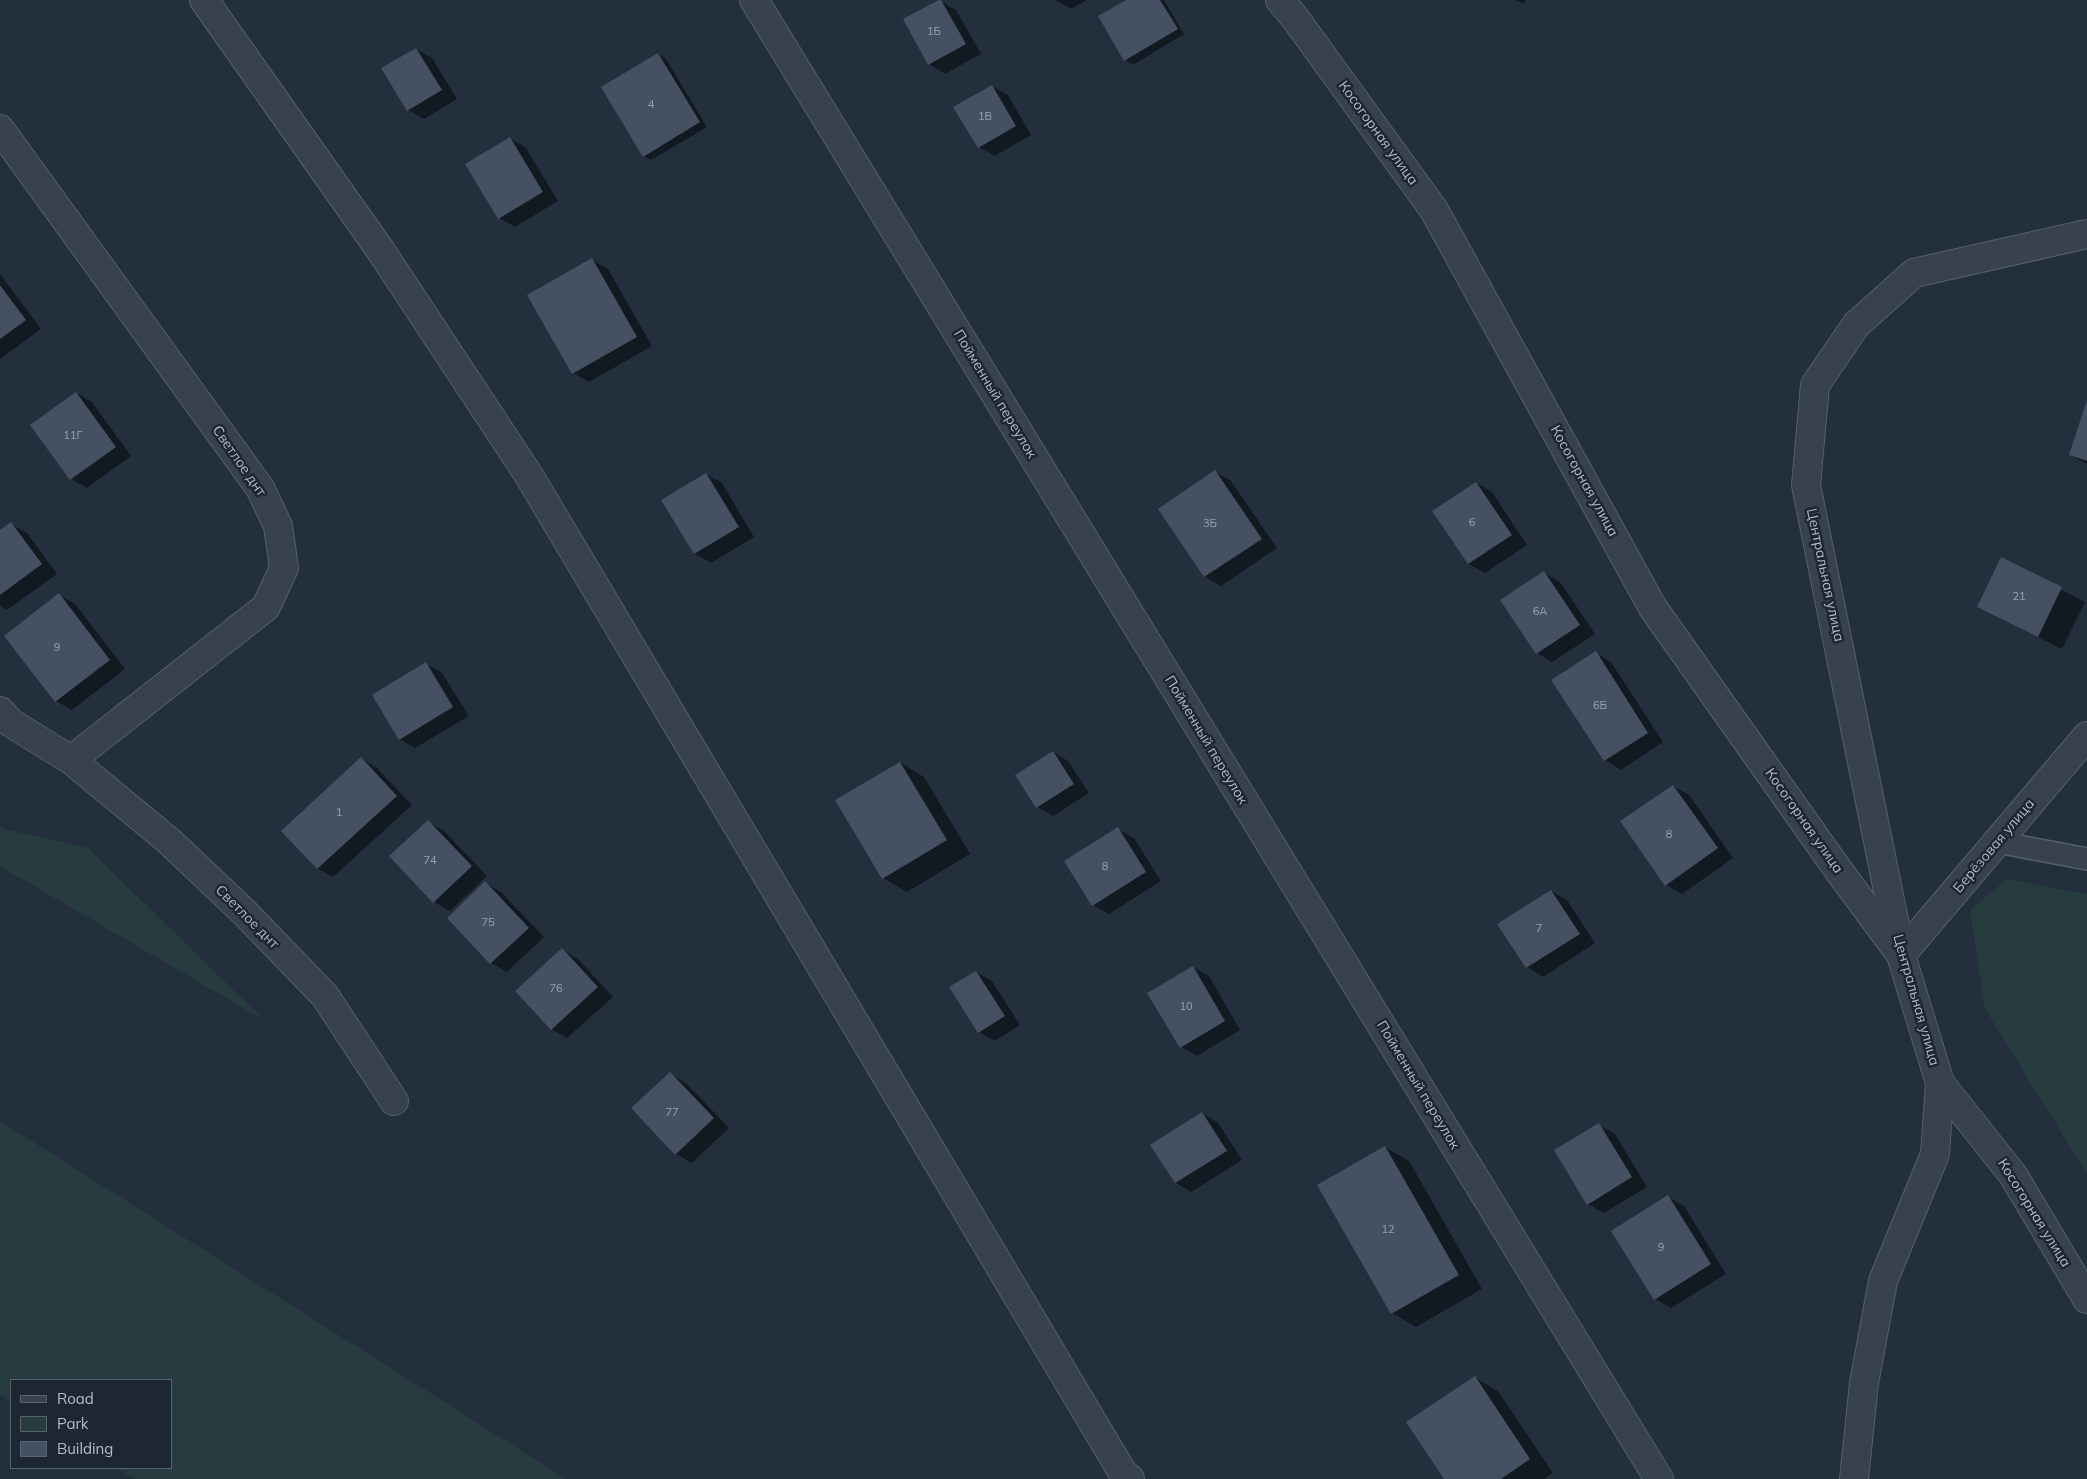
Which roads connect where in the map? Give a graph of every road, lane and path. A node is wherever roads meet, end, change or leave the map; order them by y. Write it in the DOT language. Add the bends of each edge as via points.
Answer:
graph roads {
  1 [pos="204,0"];
  2 [pos="754,0"];
  3 [pos="1280,0"];
  4 [pos="0,129"];
  5 [pos="2087,234"];
  6 [pos="0,711"];
  7 [pos="2087,736"];
  8 [pos="71,760"];
  9 [pos="1996,842"];
  10 [pos="2087,859"];
  11 [pos="1901,955"];
  12 [pos="1940,1083"];
  13 [pos="394,1101"];
  14 [pos="2087,1299"];
  15 [pos="1130,1479"];
  16 [pos="1659,1479"];
  17 [pos="1854,1479"];
  1 -- 15 [label="street" via="381,252 528,474 1123,1473"];
  2 -- 16 [label="street, Пойменный переулок"];
  3 -- 11 [label="street, Косогорная улица" via="1434,210 1653,608"];
  4 -- 8 [label="street, Светлое днт" via="260,488 278,526 284,568 266,608"];
  5 -- 11 [label="street, Центральная улица" via="1914,273 1856,325 1815,385 1806,486"];
  6 -- 8 [label="street, Светлое днт" via="11,723"];
  7 -- 9 [label="street, Берёзовая улица"];
  8 -- 13 [label="street, Светлое днт" via="169,841 245,912 325,996"];
  9 -- 10 [label="lane"];
  9 -- 11 [label="street, Берёзовая улица"];
  11 -- 12 [label="street, Центральная улица"];
  12 -- 14 [label="street, Косогорная улица" via="2013,1175"];
  12 -- 17 [label="street" via="1935,1154 1883,1281 1864,1383"];
}
